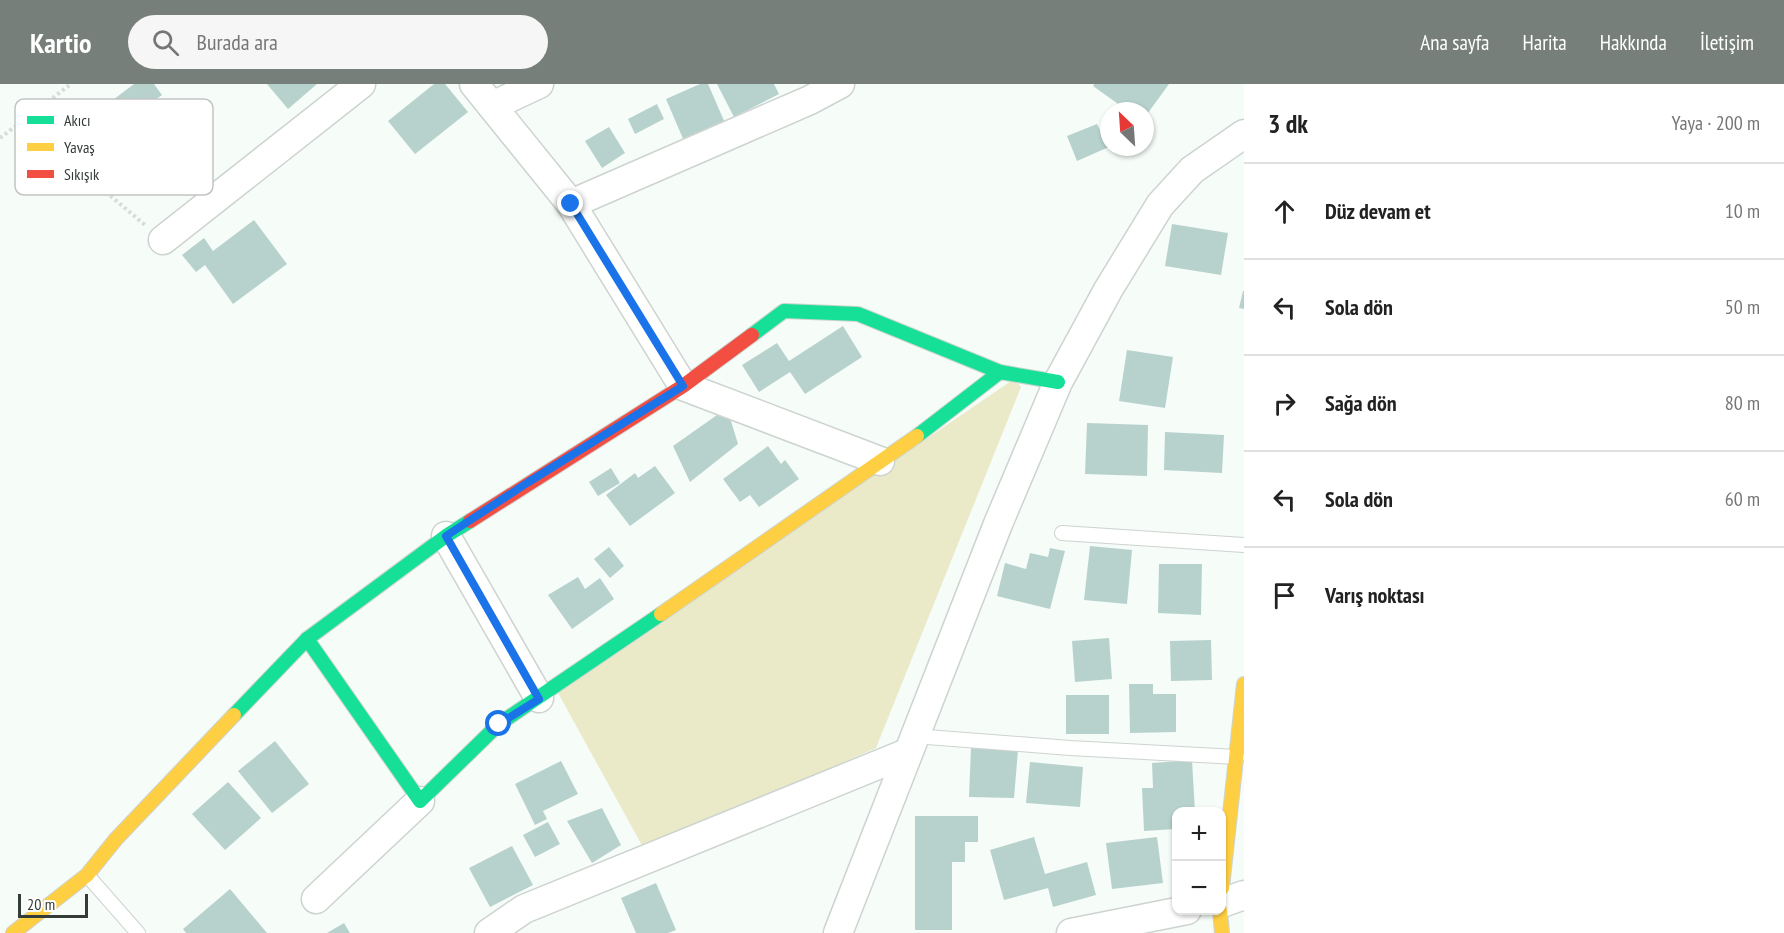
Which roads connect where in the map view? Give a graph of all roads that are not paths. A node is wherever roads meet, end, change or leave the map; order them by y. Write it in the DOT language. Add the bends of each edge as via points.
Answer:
graph roads {
  1 [pos="361,84"];
  2 [pos="474,84"];
  3 [pos="539,84"];
  4 [pos="840,84"];
  5 [pos="492,106"];
  6 [pos="1244,134"];
  7 [pos="571,204"];
  8 [pos="163,240"];
  9 [pos="1000,372"];
  10 [pos="1058,382"];
  11 [pos="683,386"];
  12 [pos="880,461"];
  13 [pos="1062,533"];
  14 [pos="446,536"];
  15 [pos="1244,545"];
  16 [pos="307,639"];
  17 [pos="1244,684"];
  18 [pos="539,699"];
  19 [pos="911,744"];
  20 [pos="1237,757"];
  21 [pos="420,801"];
  22 [pos="1224,861"];
  23 [pos="87,875"];
  24 [pos="1244,895"];
  25 [pos="316,899"];
  26 [pos="1226,901"];
  27 [pos="1172,913"];
  28 [pos="1220,915"];
  29 [pos="13,933"];
  30 [pos="138,933"];
  31 [pos="489,933"];
  32 [pos="838,933"];
  33 [pos="1071,933"];
  34 [pos="1222,933"];
  1 -- 8 [label="street"];
  2 -- 5 [label="street"];
  3 -- 5 [label="street"];
  4 -- 7 [label="street"];
  5 -- 7 [label="street"];
  6 -- 10 [label="street" via="1192,170 1160,205"];
  7 -- 11 [label="street"];
  9 -- 10 [label="street"];
  9 -- 11 [label="street" via="858,314 784,311"];
  9 -- 12 [label="street"];
  10 -- 19 [label="street"];
  11 -- 12 [label="street"];
  11 -- 14 [label="street"];
  12 -- 18 [label="street"];
  13 -- 15 [label="lane"];
  14 -- 16 [label="street"];
  14 -- 18 [label="street"];
  16 -- 21 [label="street"];
  16 -- 23 [label="street" via="116,839"];
  17 -- 20 [label="street"];
  18 -- 21 [label="street" via="499,724"];
  19 -- 20 [label="lane"];
  19 -- 31 [label="street" via="524,909"];
  19 -- 32 [label="street"];
  20 -- 22 [label="street"];
  21 -- 25 [label="street"];
  23 -- 29 [label="street"];
  23 -- 30 [label="lane"];
  24 -- 26 [label="street"];
  27 -- 33 [label="street"];
  28 -- 34 [label="street"];
}
